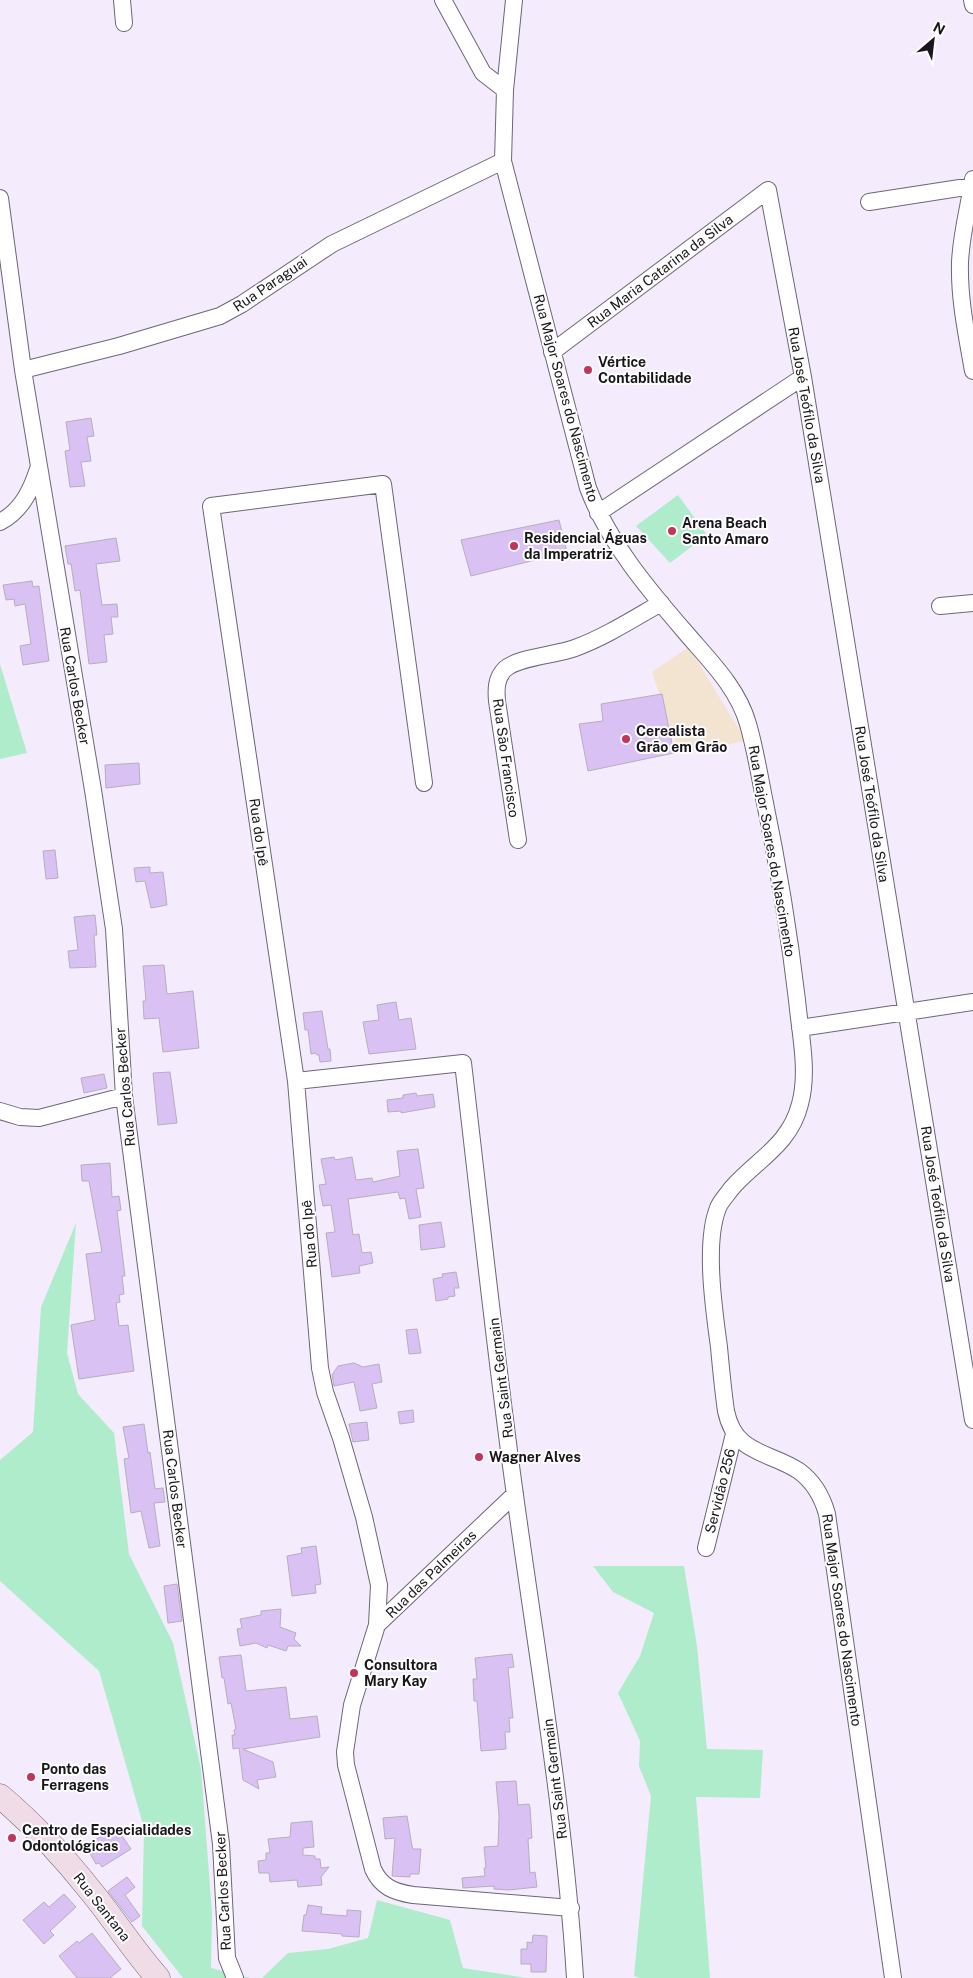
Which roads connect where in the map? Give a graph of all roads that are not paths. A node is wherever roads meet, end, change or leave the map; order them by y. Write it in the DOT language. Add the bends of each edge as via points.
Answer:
graph roads {
  1 [pos="122,0"];
  2 [pos="443,0"];
  3 [pos="514,0"];
  4 [pos="972,0"];
  5 [pos="973,5"];
  6 [pos="124,23"];
  7 [pos="505,90"];
  8 [pos="503,161"];
  9 [pos="973,184"];
  10 [pos="768,190"];
  11 [pos="0,198"];
  12 [pos="869,202"];
  13 [pos="970,338"];
  14 [pos="552,352"];
  15 [pos="23,370"];
  16 [pos="973,372"];
  17 [pos="803,377"];
  18 [pos="38,467"];
  19 [pos="598,513"];
  20 [pos="0,522"];
  21 [pos="661,603"];
  22 [pos="973,603"];
  23 [pos="940,606"];
  24 [pos="424,783"];
  25 [pos="518,840"];
  26 [pos="973,1002"];
  27 [pos="906,1012"];
  28 [pos="800,1028"];
  29 [pos="296,1081"];
  30 [pos="124,1096"];
  31 [pos="0,1111"];
  32 [pos="973,1420"];
  33 [pos="734,1434"];
  34 [pos="515,1494"];
  35 [pos="706,1548"];
  36 [pos="378,1625"];
  37 [pos="0,1796"];
  38 [pos="571,1908"];
  39 [pos="158,1978"];
  40 [pos="235,1978"];
  41 [pos="575,1978"];
  42 [pos="893,1978"];
  1 -- 6 [label="street"];
  2 -- 7 [label="street" via="483,74"];
  3 -- 7 [label="street, Rua Major Soares do Nascimento"];
  4 -- 5 [label="street"];
  7 -- 8 [label="street, Rua Major Soares do Nascimento"];
  8 -- 14 [label="street, Rua Major Soares do Nascimento"];
  8 -- 15 [label="street, Rua Paraguai" via="332,244 220,316"];
  9 -- 12 [label="street"];
  9 -- 13 [label="street" via="960,262 960,289"];
  10 -- 14 [label="street, Rua Maria Catarina da Silva"];
  10 -- 17 [label="street, Rua José Teófilo da Silva"];
  11 -- 15 [label="street, Rua Carlos Becker"];
  13 -- 16 [label="street"];
  14 -- 19 [label="street, Rua Major Soares do Nascimento" via="588,488"];
  15 -- 18 [label="street, Rua Carlos Becker"];
  17 -- 19 [label="street"];
  17 -- 27 [label="street, Rua José Teófilo da Silva"];
  18 -- 20 [label="street" via="24,500"];
  18 -- 30 [label="street, Rua Carlos Becker" via="114,930"];
  19 -- 21 [label="street, Rua Major Soares do Nascimento" via="622,554"];
  21 -- 25 [label="street, Rua São Francisco" via="598,639 573,649 515,663 500,675 496,686 497,701"];
  21 -- 28 [label="street, Rua Major Soares do Nascimento" via="723,678 747,718 788,924"];
  22 -- 23 [label="street"];
  24 -- 29 [label="street, Rua do Ipê" via="384,484 211,506"];
  26 -- 27 [label="street"];
  27 -- 28 [label="street"];
  27 -- 32 [label="street, Rua José Teófilo da Silva"];
  28 -- 33 [label="street, Rua Major Soares do Nascimento" via="804,1082 800,1108 782,1141 732,1188 718,1206 713,1228 712,1284 727,1412"];
  29 -- 34 [label="street, Rua Saint Germain" via="463,1063"];
  29 -- 36 [label="street, Rua do Ipê" via="320,1368 324,1392 342,1438 364,1517 379,1585"];
  30 -- 31 [label="street" via="39,1118"];
  30 -- 40 [label="street, Rua Carlos Becker" via="222,1844 227,1958"];
  33 -- 35 [label="street, Servidão 256"];
  33 -- 42 [label="street, Rua Major Soares do Nascimento" via="754,1451 798,1470 817,1489 824,1503"];
  34 -- 36 [label="street, Rua das Palmeiras"];
  34 -- 38 [label="street, Rua Saint Germain"];
  36 -- 38 [label="street, Rua das Palmeiras" via="352,1705 345,1752 371,1862 379,1880 394,1891 413,1896"];
  37 -- 39 [label="main road, Rua Santana" via="56,1850 91,1890"];
  38 -- 41 [label="street, Rua Saint Germain"];
}
